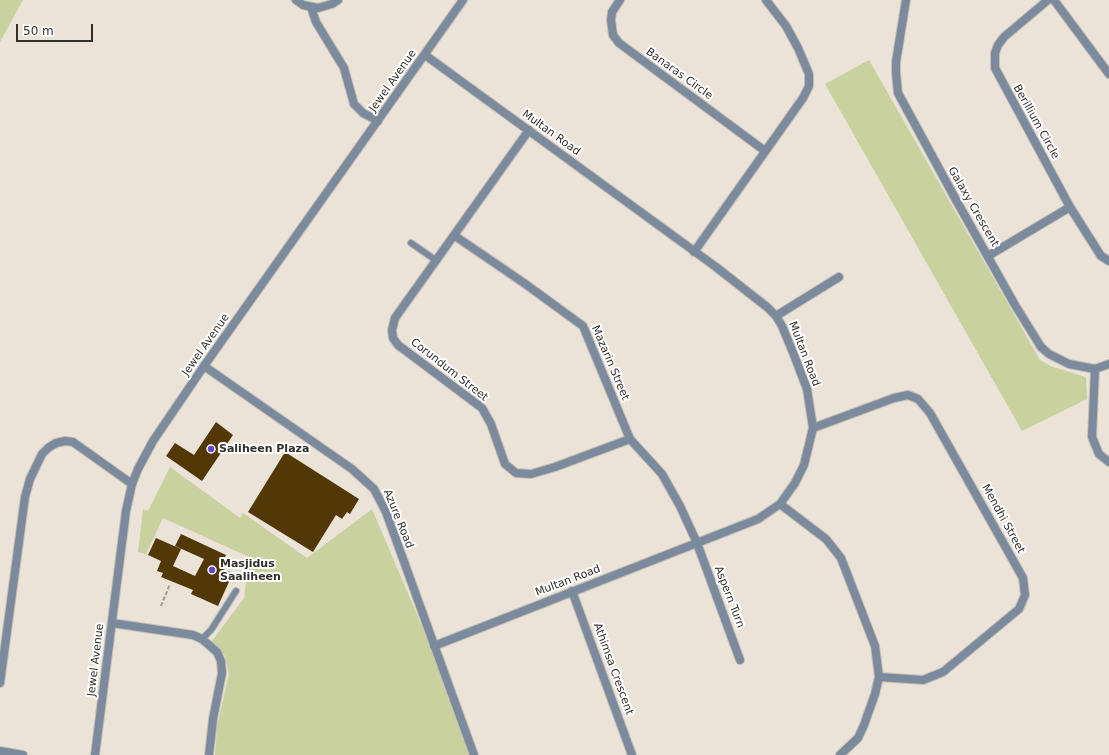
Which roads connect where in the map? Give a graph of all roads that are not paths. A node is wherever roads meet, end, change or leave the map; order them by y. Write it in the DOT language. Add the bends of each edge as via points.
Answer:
graph roads {
  1 [pos="296,0"];
  2 [pos="338,0"];
  3 [pos="463,0"];
  4 [pos="620,0"];
  5 [pos="766,0"];
  6 [pos="906,0"];
  7 [pos="1048,0"];
  8 [pos="1054,0"];
  9 [pos="310,7"];
  10 [pos="425,55"];
  11 [pos="1109,74"];
  12 [pos="378,121"];
  13 [pos="529,130"];
  14 [pos="766,151"];
  15 [pos="1070,207"];
  16 [pos="455,236"];
  17 [pos="410,243"];
  18 [pos="694,252"];
  19 [pos="988,256"];
  20 [pos="437,261"];
  21 [pos="1109,261"];
  22 [pos="840,277"];
  23 [pos="776,316"];
  24 [pos="1109,364"];
  25 [pos="204,366"];
  26 [pos="1095,369"];
  27 [pos="813,428"];
  28 [pos="630,439"];
  29 [pos="1109,462"];
  30 [pos="132,484"];
  31 [pos="780,504"];
  32 [pos="697,542"];
  33 [pos="236,591"];
  34 [pos="572,591"];
  35 [pos="112,623"];
  36 [pos="202,638"];
  37 [pos="434,646"];
  38 [pos="2,651"];
  39 [pos="740,660"];
  40 [pos="879,677"];
  41 [pos="0,683"];
  42 [pos="0,751"];
  43 [pos="23,755"];
  44 [pos="95,755"];
  45 [pos="209,755"];
  46 [pos="474,755"];
  47 [pos="632,755"];
  48 [pos="840,755"];
  1 -- 9 [label="street"];
  2 -- 9 [label="street" via="326,6"];
  3 -- 10 [label="street, Jewel Avenue"];
  4 -- 14 [label="street, Banaras Circle" via="612,12 611,20 613,35 619,44"];
  5 -- 14 [label="street" via="786,26 810,78 803,98"];
  6 -- 19 [label="street, Galaxy Crescent" via="896,67 898,93"];
  7 -- 15 [label="street, Berillium Circle" via="998,44 995,68"];
  8 -- 11 [label="street"];
  9 -- 12 [label="street" via="316,22 344,68 354,104 362,113"];
  10 -- 12 [label="street, Jewel Avenue"];
  10 -- 13 [label="street, Multan Road"];
  12 -- 25 [label="street, Jewel Avenue"];
  13 -- 16 [label="street, Corundum Street"];
  13 -- 18 [label="street, Multan Road"];
  14 -- 18 [label="street"];
  15 -- 19 [label="street"];
  15 -- 21 [label="street, Berillium Circle" via="1101,256"];
  16 -- 20 [label="street, Corundum Street"];
  16 -- 28 [label="street, Mazarin Street" via="584,326"];
  17 -- 20 [label="lane"];
  18 -- 23 [label="street, Multan Road" via="756,297"];
  19 -- 26 [label="street, Galaxy Crescent" via="1041,347 1048,354 1069,364"];
  20 -- 28 [label="street, Corundum Street" via="395,318 393,338 398,345 482,408 509,469 516,474 531,474"];
  22 -- 23 [label="street"];
  23 -- 27 [label="street, Multan Road" via="788,339 807,390"];
  24 -- 26 [label="street"];
  25 -- 30 [label="street, Jewel Avenue" via="153,441"];
  25 -- 37 [label="street, Azure Road" via="352,469 374,489 386,512"];
  26 -- 29 [label="street" via="1092,438 1099,454"];
  27 -- 31 [label="street, Multan Road" via="800,474"];
  27 -- 40 [label="street, Mendhi Street" via="894,398 908,395 918,399 930,413 1023,578 1025,595 1019,609 943,672 923,680"];
  28 -- 32 [label="street, Mazarin Street" via="668,482"];
  30 -- 35 [label="street, Jewel Avenue" via="126,511"];
  30 -- 38 [label="street" via="73,442 56,443 42,454 25,497"];
  31 -- 32 [label="street, Multan Road" via="758,519"];
  31 -- 40 [label="street" via="826,539 841,558 875,646"];
  32 -- 34 [label="street, Multan Road"];
  32 -- 39 [label="street, Aspern Turn"];
  33 -- 36 [label="lane" via="211,630"];
  34 -- 37 [label="street, Multan Road"];
  34 -- 47 [label="street, Athimsa Crescent"];
  35 -- 36 [label="street"];
  35 -- 44 [label="street, Jewel Avenue"];
  36 -- 45 [label="street" via="217,652 222,674"];
  37 -- 46 [label="street, Azure Road"];
  38 -- 41 [label="street"];
  40 -- 48 [label="street" via="864,726 858,738"];
  42 -- 43 [label="street"];
}
